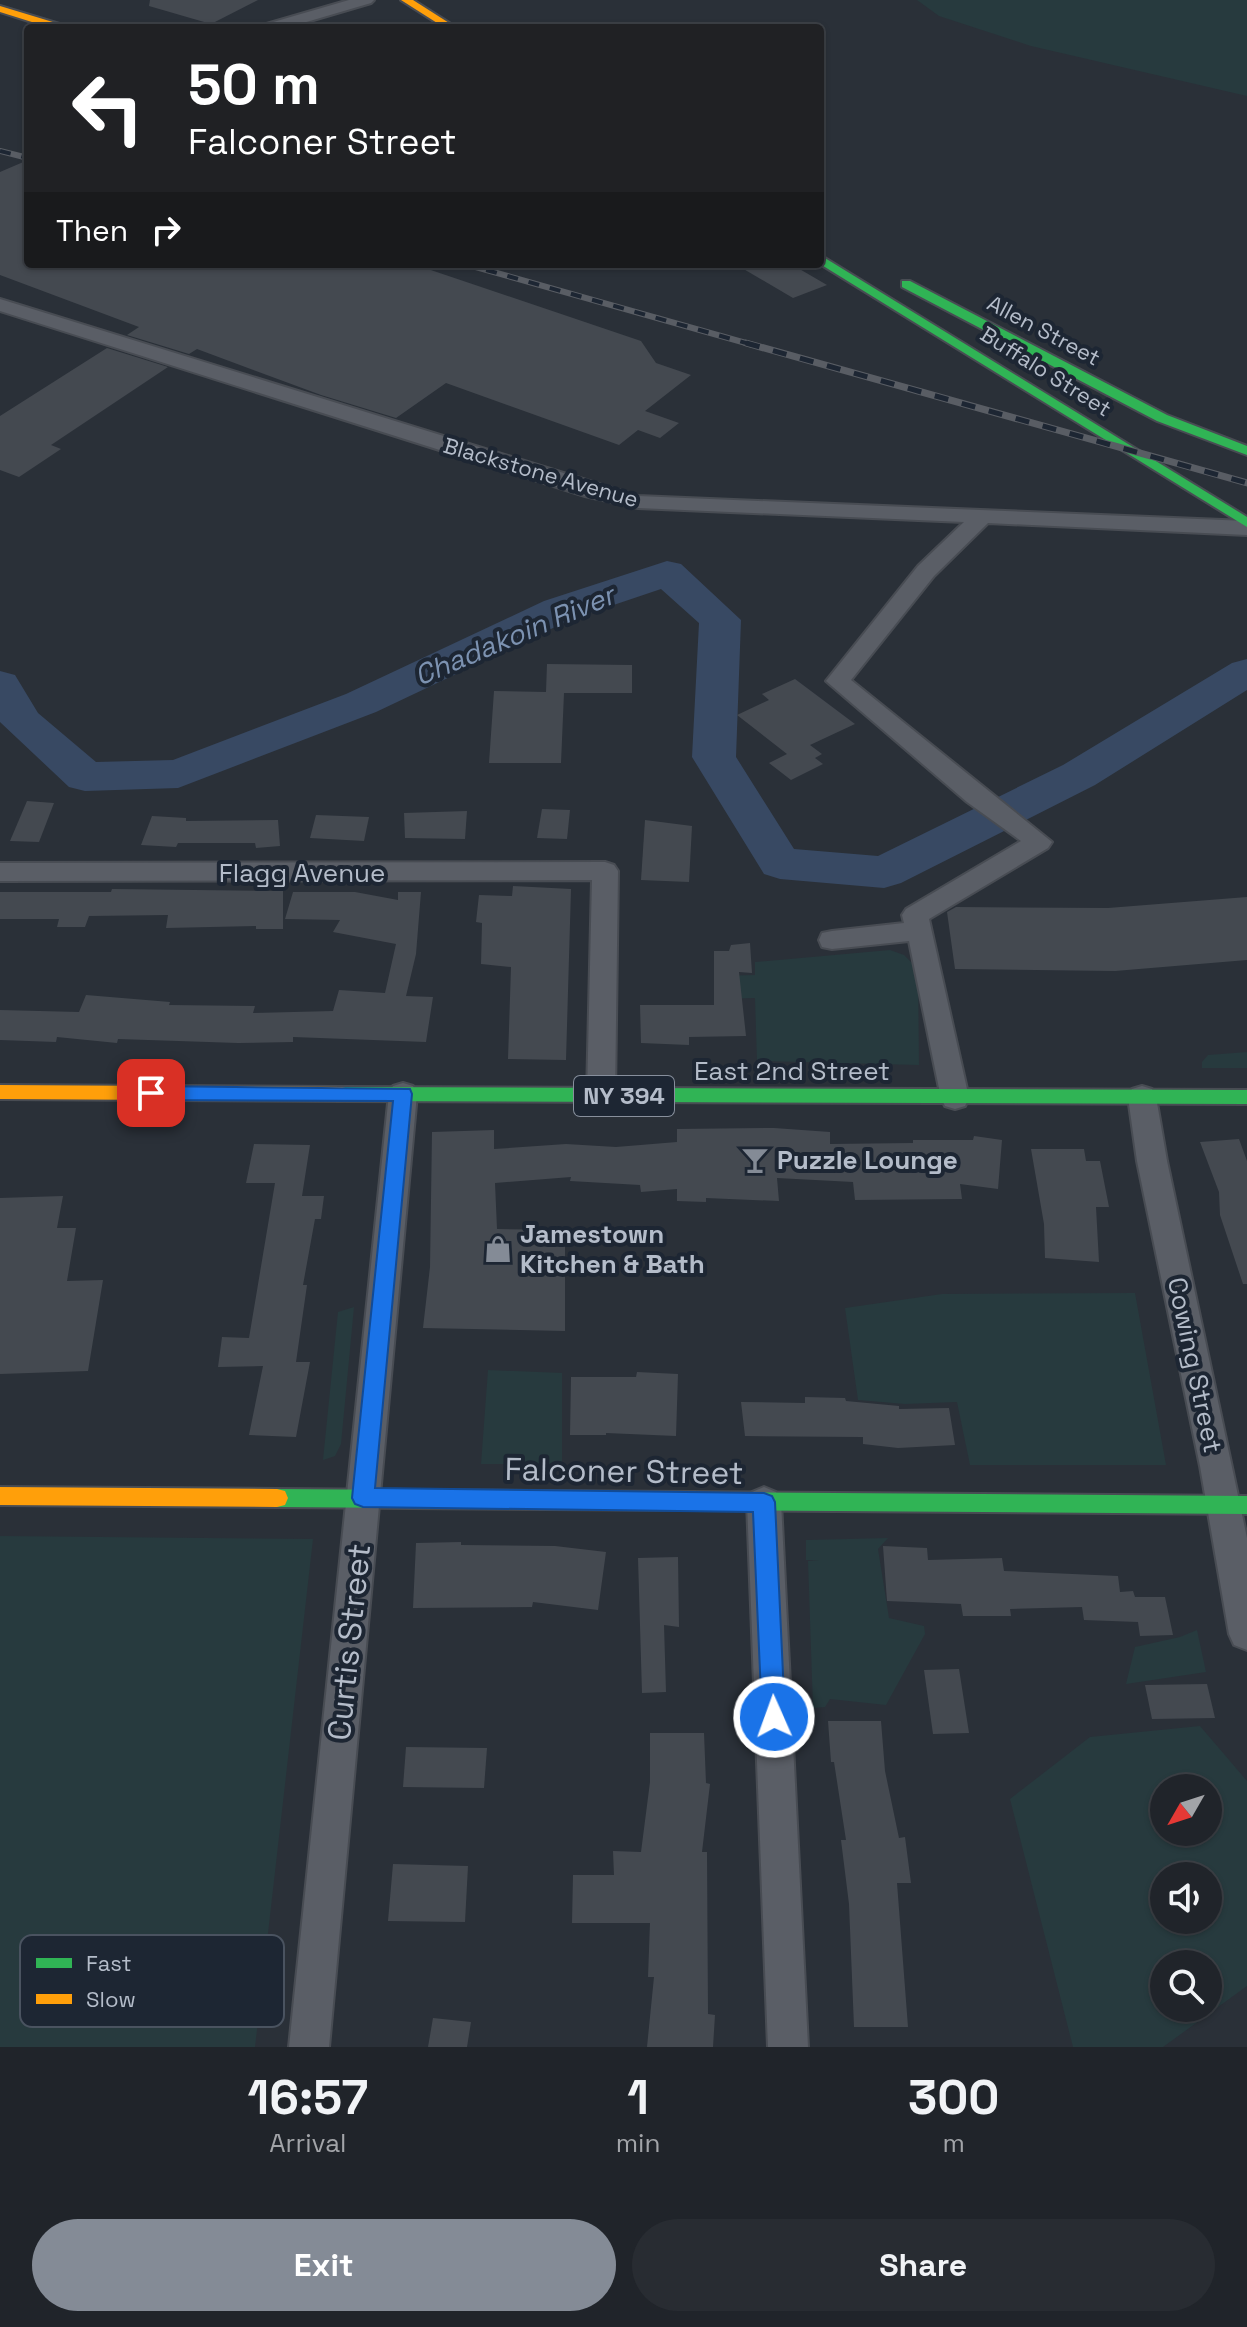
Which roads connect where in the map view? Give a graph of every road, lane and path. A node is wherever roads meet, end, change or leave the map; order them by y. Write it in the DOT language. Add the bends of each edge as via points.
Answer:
graph roads {
  1 [pos="366,0"];
  2 [pos="406,0"];
  3 [pos="0,9"];
  4 [pos="49,24"];
  5 [pos="283,24"];
  6 [pos="445,24"];
  7 [pos="824,248"];
  8 [pos="860,261"];
  9 [pos="824,262"];
  10 [pos="861,285"];
  11 [pos="0,305"];
  12 [pos="1247,451"];
  13 [pos="981,518"];
  14 [pos="1247,526"];
  15 [pos="0,872"];
  16 [pos="920,930"];
  17 [pos="832,940"];
  18 [pos="0,1092"];
  19 [pos="403,1094"];
  20 [pos="601,1096"];
  21 [pos="1142,1097"];
  22 [pos="1247,1097"];
  23 [pos="955,1098"];
  24 [pos="0,1496"];
  25 [pos="363,1498"];
  26 [pos="764,1502"];
  27 [pos="1236,1505"];
  28 [pos="1247,1634"];
  29 [pos="309,2047"];
  30 [pos="788,2047"];
  1 -- 5 [label="street"];
  2 -- 6 [label="street"];
  3 -- 4 [label="street"];
  7 -- 8 [label="street"];
  9 -- 10 [label="street, Buffalo Street"];
  10 -- 12 [label="street, Allen Street" via="862,277 882,273 1162,418"];
  10 -- 14 [label="street, Buffalo Street"];
  11 -- 13 [label="street, Blackstone Avenue" via="638,502"];
  13 -- 14 [label="street, Blackstone Avenue"];
  13 -- 16 [label="street" via="926,571 838,681 1039,842 915,915"];
  15 -- 20 [label="street, Flagg Avenue" via="605,871"];
  16 -- 17 [label="street"];
  16 -- 23 [label="street"];
  18 -- 19 [label="street, East 2nd Street / NY 394"];
  19 -- 20 [label="street, East 2nd Street / NY 394"];
  19 -- 25 [label="street, Curtis Street"];
  20 -- 23 [label="street, East 2nd Street / NY 394"];
  21 -- 22 [label="street, East 2nd Street / NY 394"];
  21 -- 23 [label="street, East 2nd Street / NY 394"];
  21 -- 27 [label="street, Cowing Street" via="1152,1161"];
  24 -- 25 [label="street, Falconer Street"];
  25 -- 26 [label="street, Falconer Street"];
  25 -- 29 [label="street, Curtis Street"];
  26 -- 27 [label="street, Falconer Street"];
  26 -- 30 [label="street"];
  27 -- 28 [label="street, Cowing Street"];
}
